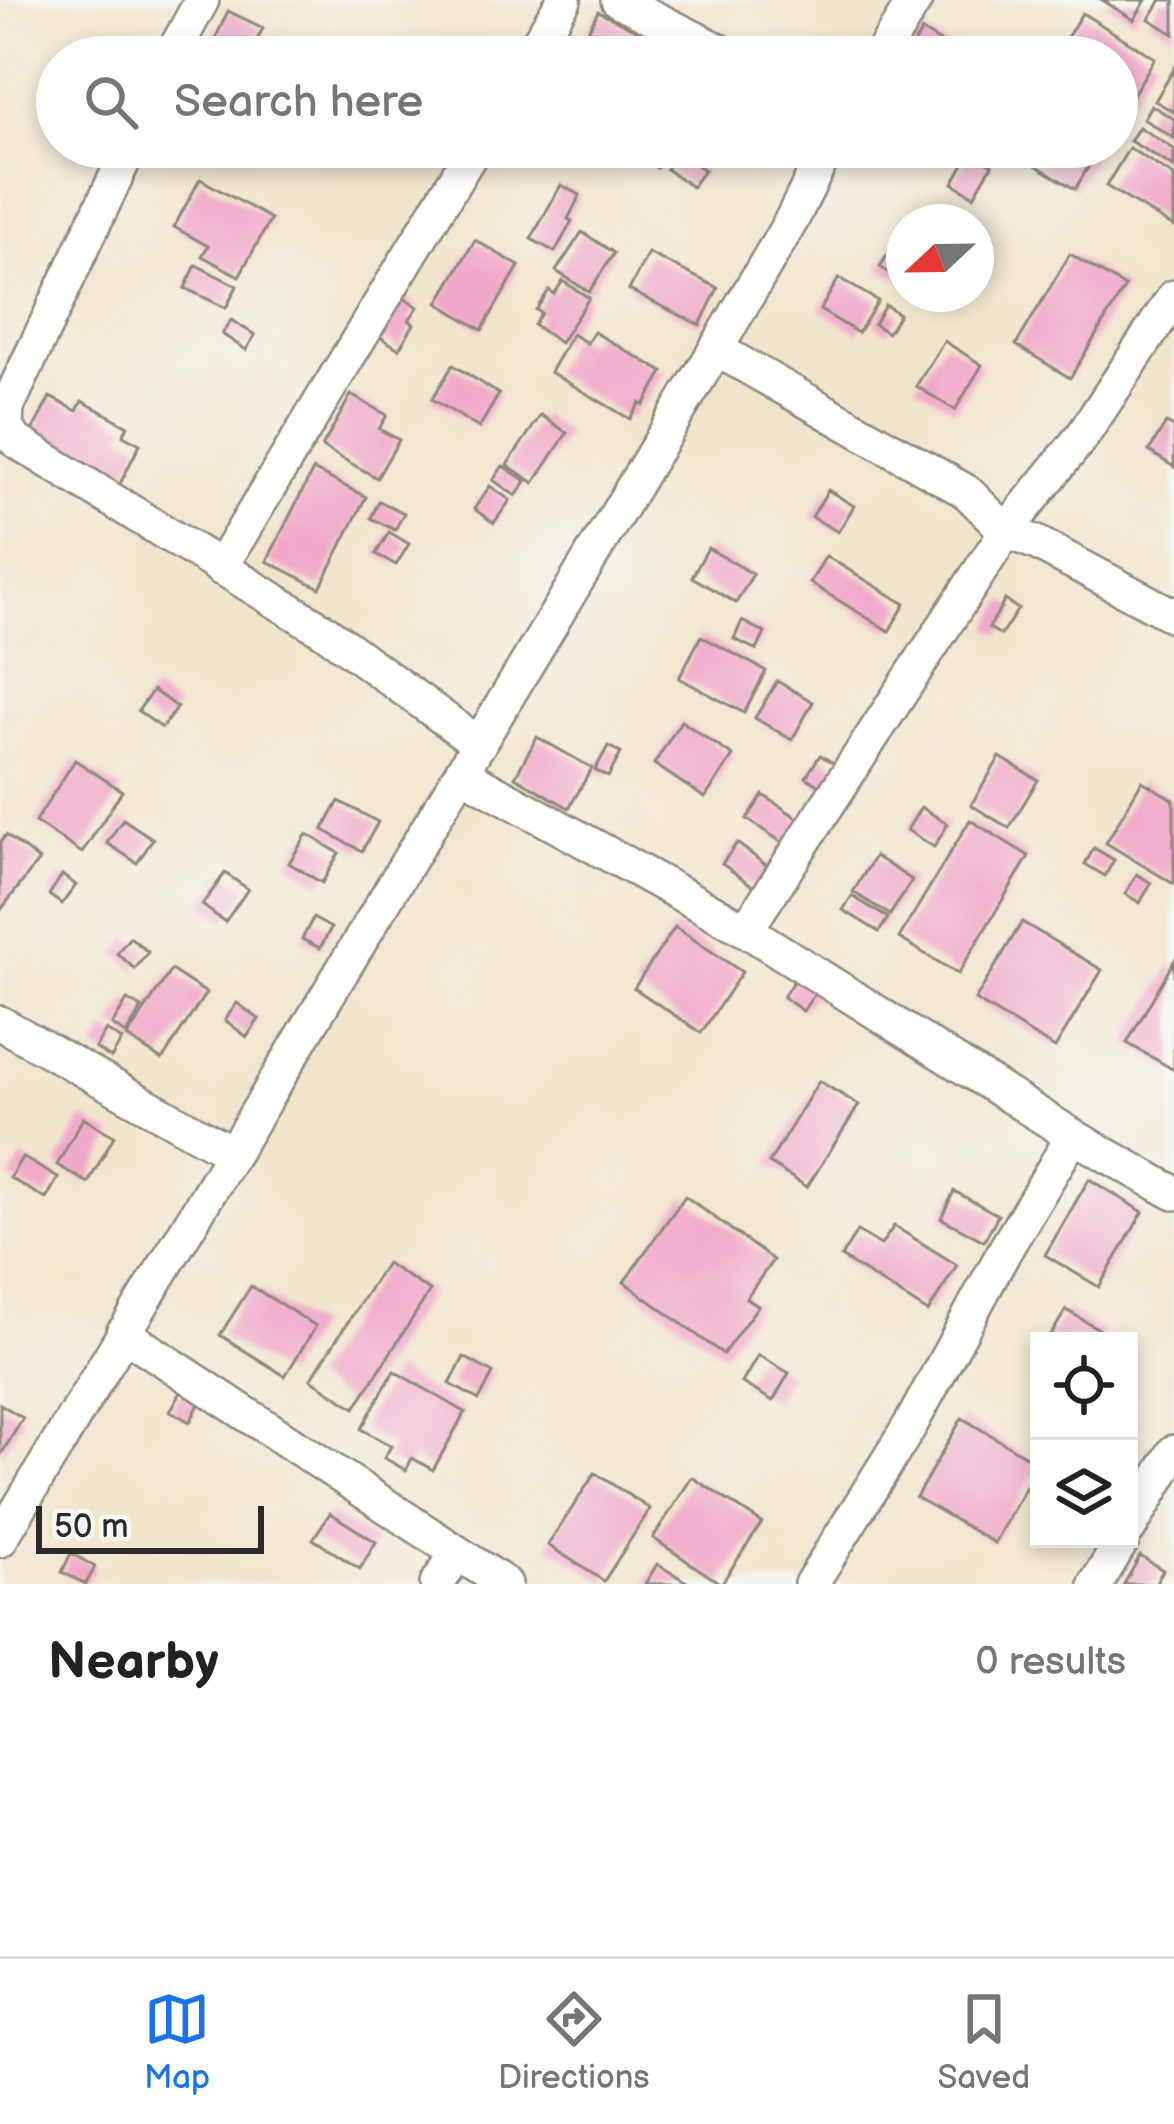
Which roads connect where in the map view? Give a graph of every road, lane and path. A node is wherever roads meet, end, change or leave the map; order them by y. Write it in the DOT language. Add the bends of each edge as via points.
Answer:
graph roads {
  1 [pos="202,0"];
  2 [pos="564,0"];
  3 [pos="618,0"];
  4 [pos="915,0"];
  5 [pos="182,36"];
  6 [pos="543,36"];
  7 [pos="690,36"];
  8 [pos="893,36"];
  9 [pos="120,168"];
  10 [pos="462,168"];
  11 [pos="818,168"];
  12 [pos="1174,297"];
  13 [pos="716,349"];
  14 [pos="1006,531"];
  15 [pos="220,568"];
  16 [pos="1174,616"];
  17 [pos="471,759"];
  18 [pos="746,930"];
  19 [pos="0,1023"];
  20 [pos="1073,1136"];
  21 [pos="230,1153"];
  22 [pos="1174,1193"];
  23 [pos="123,1333"];
  24 [pos="1174,1452"];
  25 [pos="1138,1514"];
  26 [pos="0,1540"];
  27 [pos="1118,1548"];
  28 [pos="456,1555"];
  29 [pos="436,1584"];
  30 [pos="505,1584"];
  31 [pos="811,1584"];
  32 [pos="1096,1584"];
  1 -- 5 [label="street"];
  2 -- 6 [label="street"];
  3 -- 7 [label="street"];
  4 -- 8 [label="street"];
  9 -- 15 [label="street" via="4,420 16,441"];
  10 -- 15 [label="street"];
  11 -- 13 [label="street"];
  12 -- 14 [label="street" via="1083,435"];
  13 -- 14 [label="street" via="967,492"];
  13 -- 17 [label="street"];
  14 -- 16 [label="street"];
  14 -- 18 [label="street"];
  15 -- 17 [label="street" via="323,629"];
  17 -- 18 [label="street"];
  17 -- 21 [label="street"];
  18 -- 20 [label="street"];
  19 -- 21 [label="street"];
  20 -- 22 [label="street"];
  20 -- 31 [label="street"];
  21 -- 23 [label="street"];
  23 -- 26 [label="street"];
  23 -- 28 [label="street"];
  24 -- 25 [label="street"];
  27 -- 32 [label="street"];
  28 -- 29 [label="street"];
  28 -- 30 [label="street"];
}
